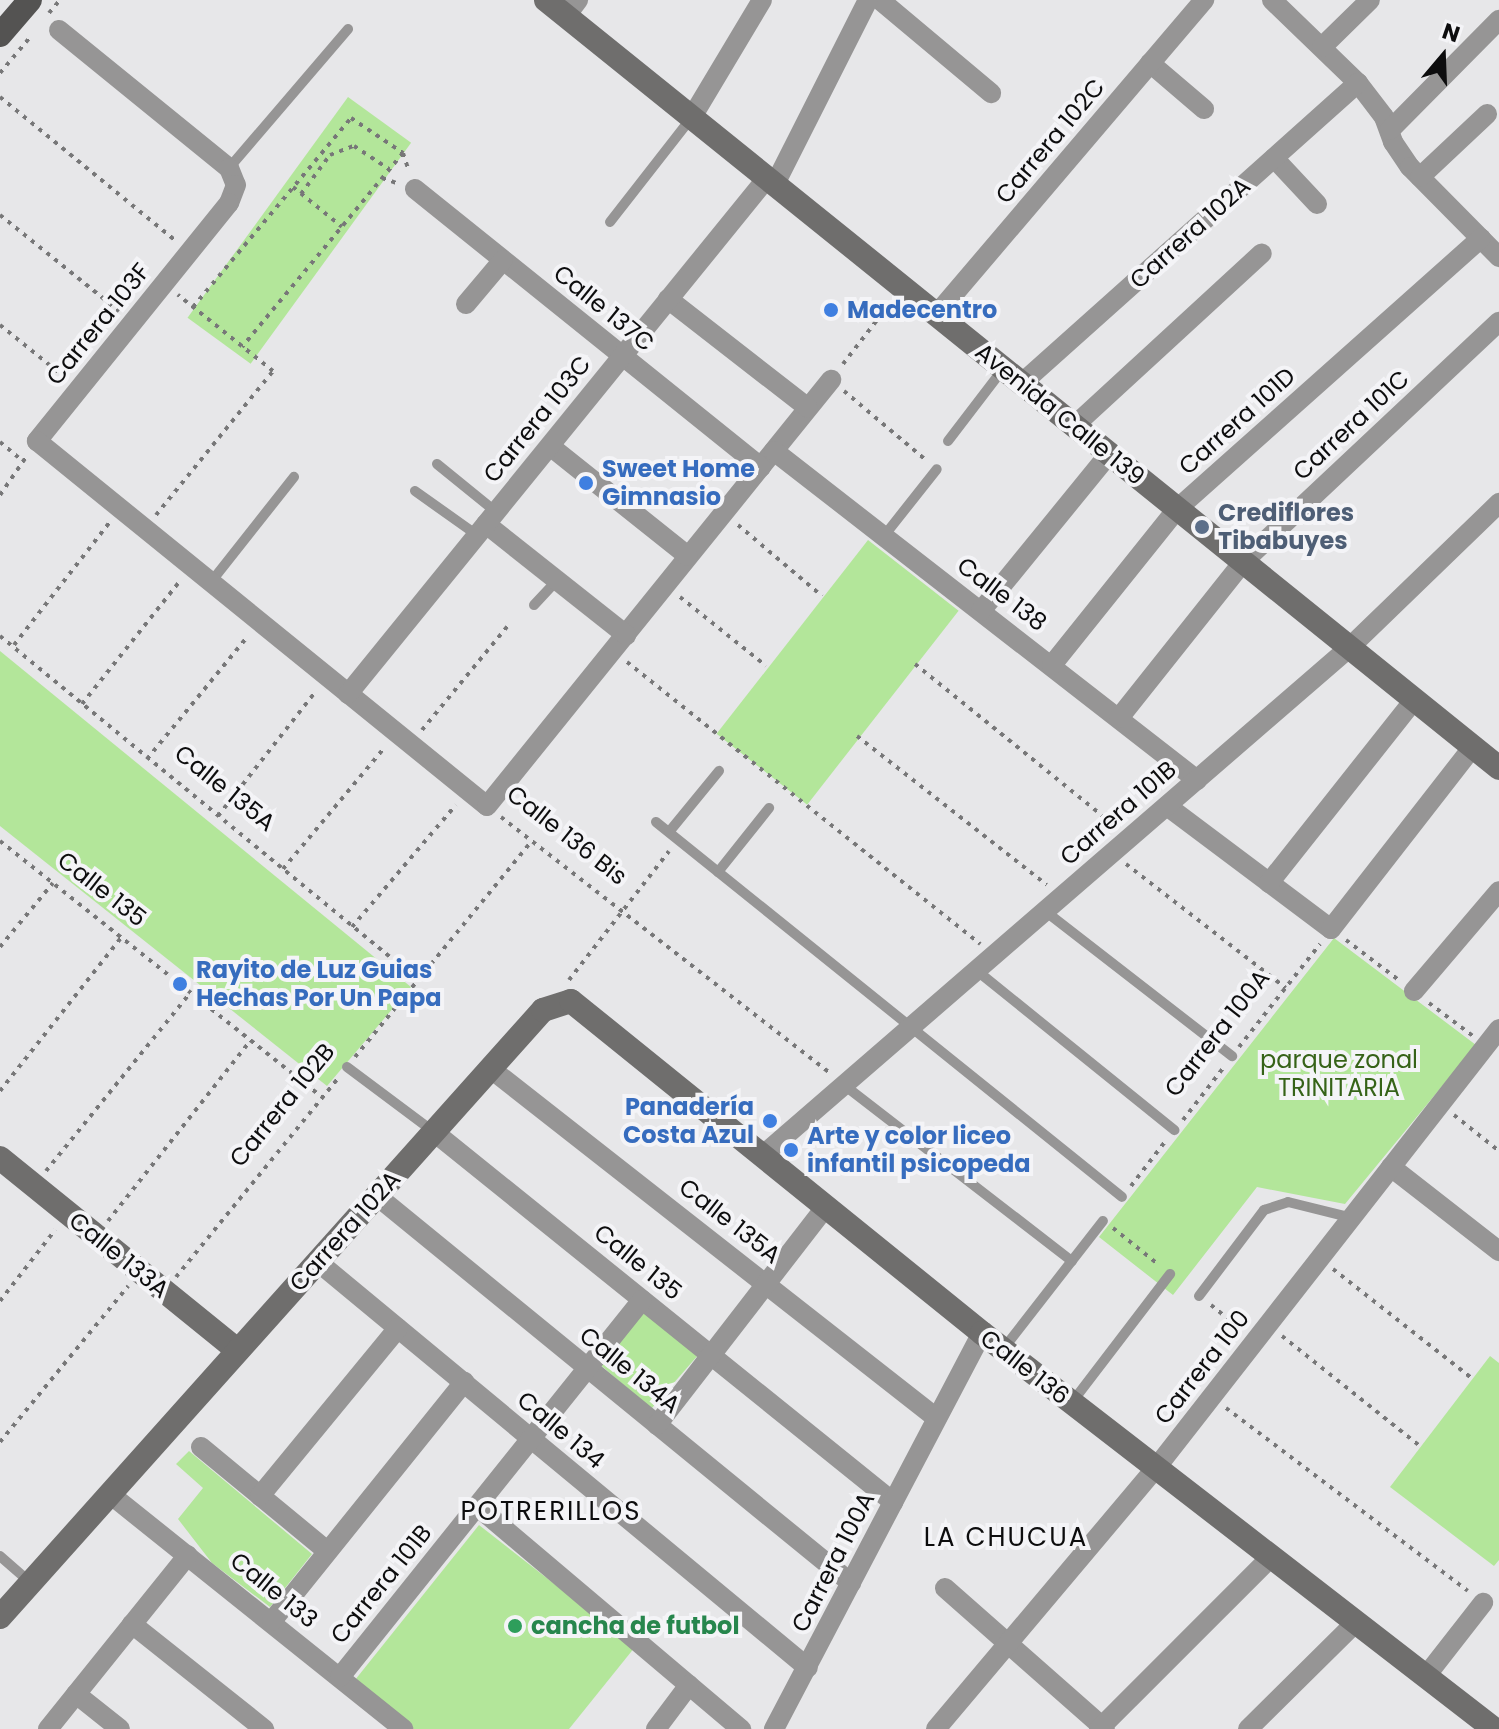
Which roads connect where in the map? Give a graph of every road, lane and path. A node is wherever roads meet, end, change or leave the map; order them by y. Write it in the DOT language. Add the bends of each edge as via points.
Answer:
graph roads {
  1 [pos="30,0"];
  2 [pos="546,0"];
  3 [pos="762,0"];
  4 [pos="868,0"];
  5 [pos="880,0"];
  6 [pos="1204,0"];
  7 [pos="1272,0"];
  8 [pos="1370,0"];
  9 [pos="572,8"];
  10 [pos="1499,20"];
  11 [pos="348,29"];
  12 [pos="59,30"];
  13 [pos="0,35"];
  14 [pos="1322,47"];
  15 [pos="1150,63"];
  16 [pos="1358,83"];
  17 [pos="991,93"];
  18 [pos="0,97"];
  19 [pos="1204,109"];
  20 [pos="1487,114"];
  21 [pos="692,117"];
  22 [pos="1390,130"];
  23 [pos="1274,158"];
  24 [pos="389,169"];
  25 [pos="232,177"];
  26 [pos="1420,177"];
  27 [pos="771,181"];
  28 [pos="293,187"];
  29 [pos="415,189"];
  30 [pos="301,194"];
  31 [pos="1317,204"];
  32 [pos="0,215"];
  33 [pos="610,222"];
  34 [pos="342,227"];
  35 [pos="1493,249"];
  36 [pos="189,252"];
  37 [pos="1262,253"];
  38 [pos="503,260"];
  39 [pos="164,283"];
  40 [pos="668,299"];
  41 [pos="466,304"];
  42 [pos="888,306"];
  43 [pos="193,307"];
  44 [pos="936,315"];
  45 [pos="133,322"];
  46 [pos="1499,322"];
  47 [pos="0,325"];
  48 [pos="242,347"];
  49 [pos="622,356"];
  50 [pos="1012,376"];
  51 [pos="831,380"];
  52 [pos="79,389"];
  53 [pos="808,408"];
  54 [pos="1074,426"];
  55 [pos="37,441"];
  56 [pos="948,441"];
  57 [pos="0,442"];
  58 [pos="550,446"];
  59 [pos="1109,454"];
  60 [pos="767,459"];
  61 [pos="23,461"];
  62 [pos="437,464"];
  63 [pos="937,469"];
  64 [pos="294,477"];
  65 [pos="415,491"];
  66 [pos="0,495"];
  67 [pos="1499,503"];
  68 [pos="120,508"];
  69 [pos="1177,509"];
  70 [pos="724,513"];
  71 [pos="486,524"];
  72 [pos="145,529"];
  73 [pos="884,536"];
  74 [pos="688,556"];
  75 [pos="1243,562"];
  76 [pos="192,567"];
  77 [pos="557,580"];
  78 [pos="211,582"];
  79 [pos="665,585"];
  80 [pos="822,596"];
  81 [pos="534,605"];
  82 [pos="981,611"];
  83 [pos="260,621"];
  84 [pos="507,627"];
  85 [pos="0,636"];
  86 [pos="619,642"];
  87 [pos="13,646"];
  88 [pos="1349,648"];
  89 [pos="915,664"];
  90 [pos="1052,665"];
  91 [pos="766,666"];
  92 [pos="327,677"];
  93 [pos="348,694"];
  94 [pos="1414,700"];
  95 [pos="82,704"];
  96 [pos="1119,718"];
  97 [pos="857,736"];
  98 [pos="404,738"];
  99 [pos="1472,748"];
  100 [pos="147,759"];
  101 [pos="1499,768"];
  102 [pos="719,771"];
  103 [pos="1197,780"];
  104 [pos="468,791"];
  105 [pos="487,806"];
  106 [pos="1167,806"];
  107 [pos="769,808"];
  108 [pos="218,816"];
  109 [pos="656,822"];
  110 [pos="673,836"];
  111 [pos="1130,838"];
  112 [pos="0,841"];
  113 [pos="532,841"];
  114 [pos="1112,853"];
  115 [pos="283,869"];
  116 [pos="718,872"];
  117 [pos="53,883"];
  118 [pos="1269,883"];
  119 [pos="1499,891"];
  120 [pos="1061,897"];
  121 [pos="1045,911"];
  122 [pos="623,912"];
  123 [pos="352,927"];
  124 [pos="1331,929"];
  125 [pos="121,938"];
  126 [pos="0,947"];
  127 [pos="994,955"];
  128 [pos="976,970"];
  129 [pos="418,980"];
  130 [pos="1286,988"];
  131 [pos="1414,991"];
  132 [pos="190,993"];
  133 [pos="561,1001"];
  134 [pos="909,1029"];
  135 [pos="1499,1029"];
  136 [pos="250,1041"];
  137 [pos="1232,1056"];
  138 [pos="347,1067"];
  139 [pos="491,1069"];
  140 [pos="844,1085"];
  141 [pos="0,1091"];
  142 [pos="322,1097"];
  143 [pos="1440,1104"];
  144 [pos="1174,1130"];
  145 [pos="434,1132"];
  146 [pos="1499,1151"];
  147 [pos="763,1155"];
  148 [pos="0,1158"];
  149 [pos="1391,1167"];
  150 [pos="34,1185"];
  151 [pos="377,1196"];
  152 [pos="1122,1197"];
  153 [pos="826,1206"];
  154 [pos="68,1213"];
  155 [pos="1352,1218"];
  156 [pos="1103,1221"];
  157 [pos="96,1236"];
  158 [pos="1499,1251"];
  159 [pos="1320,1259"];
  160 [pos="1072,1261"];
  161 [pos="318,1262"];
  162 [pos="140,1272"];
  163 [pos="1170,1274"];
  164 [pos="767,1283"];
  165 [pos="164,1291"];
  166 [pos="1199,1296"];
  167 [pos="642,1300"];
  168 [pos="0,1301"];
  169 [pos="1268,1325"];
  170 [pos="398,1328"];
  171 [pos="982,1333"];
  172 [pos="1003,1350"];
  173 [pos="238,1351"];
  174 [pos="711,1355"];
  175 [pos="588,1368"];
  176 [pos="1473,1379"];
  177 [pos="464,1382"];
  178 [pos="1212,1397"];
  179 [pos="1072,1403"];
  180 [pos="935,1417"];
  181 [pos="657,1425"];
  182 [pos="531,1439"];
  183 [pos="0,1442"];
  184 [pos="201,1447"];
  185 [pos="1421,1447"];
  186 [pos="1156,1468"];
  187 [pos="110,1494"];
  188 [pos="260,1496"];
  189 [pos="893,1502"];
  190 [pos="477,1506"];
  191 [pos="327,1551"];
  192 [pos="188,1555"];
  193 [pos="0,1556"];
  194 [pos="1271,1557"];
  195 [pos="31,1583"];
  196 [pos="851,1583"];
  197 [pos="945,1588"];
  198 [pos="1483,1603"];
  199 [pos="0,1617"];
  200 [pos="272,1621"];
  201 [pos="1356,1622"];
  202 [pos="132,1624"];
  203 [pos="1008,1643"];
  204 [pos="808,1668"];
  205 [pos="1426,1676"];
  206 [pos="340,1677"];
  207 [pos="689,1685"];
  208 [pos="76,1694"];
  209 [pos="1489,1727"];
  210 [pos="1102,1728"];
  211 [pos="48,1729"];
  212 [pos="120,1729"];
  213 [pos="264,1729"];
  214 [pos="403,1729"];
  215 [pos="656,1729"];
  216 [pos="741,1729"];
  217 [pos="774,1729"];
  218 [pos="936,1729"];
  219 [pos="1248,1729"];
  1 -- 13 [label="main road"];
  2 -- 9 [label="street, Avenida Calle 139"];
  3 -- 21 [label="street"];
  4 -- 27 [label="street, Carrera 103C"];
  5 -- 17 [label="street"];
  6 -- 15 [label="street, Carrera 102C"];
  7 -- 14 [label="street"];
  8 -- 14 [label="street"];
  9 -- 21 [label="street, Avenida Calle 139"];
  10 -- 22 [label="street"];
  11 -- 25 [label="lane"];
  12 -- 25 [label="street"];
  14 -- 16 [label="street"];
  15 -- 19 [label="street"];
  15 -- 44 [label="street, Carrera 102C"];
  16 -- 22 [label="street"];
  16 -- 23 [label="street, Carrera 102A"];
  18 -- 36 [label="path"];
  20 -- 26 [label="street"];
  21 -- 27 [label="street, Avenida Calle 139"];
  21 -- 33 [label="lane"];
  22 -- 26 [label="street" via="1400,155"];
  23 -- 31 [label="street"];
  23 -- 50 [label="street, Carrera 102A"];
  24 -- 28 [label="path" via="403,153 351,118"];
  24 -- 30 [label="path" via="354,146 330,155"];
  24 -- 34 [label="path"];
  25 -- 36 [label="street, Carrera 103F" via="229,203"];
  26 -- 35 [label="street"];
  27 -- 40 [label="street, Carrera 103C"];
  27 -- 44 [label="street, Avenida Calle 139"];
  28 -- 30 [label="path"];
  28 -- 43 [label="path"];
  29 -- 38 [label="street, Calle 137C"];
  30 -- 34 [label="path"];
  32 -- 45 [label="path"];
  34 -- 48 [label="path"];
  35 -- 69 [label="street, Carrera 101D"];
  36 -- 39 [label="street, Carrera 103F"];
  37 -- 54 [label="street"];
  38 -- 41 [label="street"];
  38 -- 49 [label="street, Calle 137C"];
  39 -- 43 [label="path"];
  39 -- 45 [label="street, Carrera 103F"];
  40 -- 49 [label="street, Carrera 103C"];
  40 -- 53 [label="street"];
  42 -- 51 [label="path"];
  43 -- 48 [label="path"];
  44 -- 50 [label="street, Avenida Calle 139"];
  45 -- 52 [label="street, Carrera 103F"];
  46 -- 75 [label="street, Carrera 101C"];
  47 -- 52 [label="path"];
  48 -- 72 [label="path" via="273,371"];
  49 -- 58 [label="street, Carrera 103C"];
  49 -- 60 [label="street, Calle 137C"];
  50 -- 54 [label="street, Avenida Calle 139"];
  50 -- 56 [label="lane"];
  51 -- 53 [label="street"];
  51 -- 63 [label="path"];
  52 -- 55 [label="street, Carrera 103F"];
  53 -- 60 [label="street"];
  54 -- 59 [label="street, Avenida Calle 139"];
  55 -- 61 [label="path"];
  55 -- 68 [label="street, Calle 136 Bis"];
  57 -- 61 [label="path"];
  58 -- 71 [label="street, Carrera 103C"];
  58 -- 74 [label="street"];
  59 -- 69 [label="street, Avenida Calle 139"];
  59 -- 82 [label="street"];
  60 -- 70 [label="street"];
  60 -- 73 [label="street, Calle 138"];
  61 -- 66 [label="path"];
  62 -- 71 [label="lane"];
  63 -- 73 [label="lane"];
  64 -- 78 [label="lane"];
  65 -- 71 [label="lane"];
  67 -- 88 [label="street, Carrera 101B"];
  68 -- 72 [label="street, Calle 136 Bis"];
  68 -- 87 [label="path"];
  69 -- 75 [label="street, Avenida Calle 139"];
  69 -- 90 [label="street, Carrera 101D"];
  70 -- 74 [label="street"];
  70 -- 80 [label="path"];
  71 -- 77 [label="street"];
  71 -- 93 [label="street, Carrera 103C"];
  72 -- 76 [label="street, Calle 136 Bis"];
  73 -- 82 [label="street, Calle 138"];
  74 -- 79 [label="street"];
  75 -- 88 [label="street, Avenida Calle 139"];
  75 -- 96 [label="street, Carrera 101C"];
  76 -- 78 [label="street, Calle 136 Bis"];
  76 -- 95 [label="path"];
  77 -- 81 [label="lane"];
  77 -- 86 [label="street"];
  78 -- 83 [label="street, Calle 136 Bis"];
  79 -- 86 [label="street"];
  79 -- 91 [label="path"];
  82 -- 90 [label="street, Calle 138"];
  83 -- 92 [label="street, Calle 136 Bis"];
  83 -- 100 [label="path"];
  84 -- 98 [label="path"];
  85 -- 87 [label="path, Calle 135A"];
  86 -- 105 [label="street"];
  86 -- 127 [label="path"];
  87 -- 95 [label="path, Calle 135A"];
  88 -- 94 [label="street, Avenida Calle 139"];
  88 -- 103 [label="street, Carrera 101B"];
  89 -- 111 [label="path"];
  90 -- 96 [label="street, Calle 138"];
  92 -- 93 [label="street, Calle 136 Bis"];
  92 -- 108 [label="path"];
  93 -- 98 [label="street, Calle 136 Bis"];
  94 -- 99 [label="street, Avenida Calle 139"];
  94 -- 118 [label="street"];
  95 -- 100 [label="path, Calle 135A"];
  96 -- 103 [label="street, Calle 138"];
  97 -- 120 [label="path"];
  98 -- 104 [label="street, Calle 136 Bis"];
  98 -- 115 [label="path"];
  99 -- 101 [label="street, Avenida Calle 139"];
  99 -- 124 [label="street"];
  100 -- 108 [label="path, Calle 135A"];
  102 -- 110 [label="lane"];
  103 -- 106 [label="street, Carrera 101B"];
  104 -- 105 [label="street, Calle 136 Bis"];
  104 -- 123 [label="path"];
  105 -- 113 [label="path, Calle 136 Bis"];
  106 -- 111 [label="street, Carrera 101B"];
  106 -- 118 [label="street"];
  107 -- 116 [label="lane"];
  108 -- 115 [label="path, Calle 135A"];
  109 -- 110 [label="lane"];
  110 -- 116 [label="lane"];
  110 -- 122 [label="path"];
  111 -- 114 [label="street, Carrera 101B"];
  112 -- 117 [label="path, Calle 135"];
  113 -- 122 [label="path, Calle 136 Bis"];
  113 -- 129 [label="path, Carrera 102B"];
  114 -- 120 [label="street, Carrera 101B"];
  114 -- 130 [label="path"];
  115 -- 123 [label="path, Calle 135A"];
  116 -- 134 [label="lane"];
  117 -- 125 [label="path, Calle 135"];
  117 -- 126 [label="path"];
  118 -- 124 [label="street"];
  119 -- 131 [label="street"];
  120 -- 121 [label="street, Carrera 101B"];
  121 -- 127 [label="street, Carrera 101B"];
  121 -- 137 [label="lane"];
  122 -- 133 [label="path" via="570,978"];
  122 -- 140 [label="path, Calle 136 Bis"];
  123 -- 129 [label="path, Calle 135A"];
  124 -- 130 [label="path, Carrera 100A"];
  125 -- 132 [label="path, Calle 135"];
  125 -- 141 [label="path"];
  127 -- 128 [label="street, Carrera 101B"];
  128 -- 134 [label="street, Carrera 101B"];
  128 -- 144 [label="lane"];
  129 -- 138 [label="path, Carrera 102B"];
  130 -- 137 [label="path, Carrera 100A"];
  132 -- 136 [label="path, Calle 135"];
  132 -- 150 [label="path"];
  133 -- 139 [label="street, Carrera 102A" via="543,1010"];
  133 -- 147 [label="street, Calle 136" via="581,1005"];
  134 -- 140 [label="street, Carrera 101B"];
  134 -- 152 [label="lane"];
  135 -- 143 [label="street, Carrera 100"];
  136 -- 142 [label="path, Calle 135"];
  136 -- 157 [label="path"];
  137 -- 144 [label="path, Carrera 100A"];
  138 -- 142 [label="path, Carrera 102B"];
  138 -- 145 [label="lane, Calle 135"];
  139 -- 145 [label="street, Carrera 102A"];
  139 -- 164 [label="street, Calle 135A"];
  140 -- 147 [label="street, Carrera 101B"];
  140 -- 160 [label="lane"];
  142 -- 165 [label="path, Carrera 102B"];
  143 -- 146 [label="path"];
  143 -- 149 [label="street, Carrera 100"];
  144 -- 152 [label="path, Carrera 100A"];
  145 -- 151 [label="street, Carrera 102A"];
  145 -- 167 [label="street, Calle 135"];
  147 -- 153 [label="street, Calle 136"];
  148 -- 150 [label="street, Calle 133A"];
  149 -- 155 [label="street, Carrera 100"];
  149 -- 158 [label="street"];
  150 -- 154 [label="street, Calle 133A"];
  151 -- 161 [label="street, Carrera 102A"];
  151 -- 175 [label="street, Calle 134A"];
  153 -- 164 [label="street"];
  153 -- 171 [label="street, Calle 136"];
  154 -- 157 [label="street, Calle 133A"];
  154 -- 168 [label="path"];
  155 -- 159 [label="street, Carrera 100"];
  155 -- 166 [label="lane" via="1288,1202 1264,1210"];
  156 -- 160 [label="lane"];
  157 -- 162 [label="street, Calle 133A"];
  159 -- 169 [label="street, Carrera 100"];
  159 -- 176 [label="path"];
  160 -- 172 [label="lane"];
  161 -- 170 [label="street, Calle 134"];
  161 -- 173 [label="street, Carrera 102A"];
  162 -- 165 [label="street, Calle 133A"];
  162 -- 183 [label="path"];
  163 -- 179 [label="lane"];
  164 -- 174 [label="street"];
  164 -- 180 [label="street, Calle 135A"];
  165 -- 173 [label="street, Calle 133A"];
  167 -- 174 [label="street, Calle 135"];
  167 -- 175 [label="street, Carrera 101B"];
  169 -- 178 [label="street, Carrera 100"];
  169 -- 185 [label="path"];
  170 -- 177 [label="street, Calle 134"];
  170 -- 188 [label="street"];
  171 -- 172 [label="street, Calle 136"];
  171 -- 180 [label="street, Carrera 100A"];
  172 -- 179 [label="street, Calle 136"];
  173 -- 187 [label="street, Carrera 102A"];
  174 -- 181 [label="street"];
  174 -- 189 [label="street, Calle 135"];
  175 -- 181 [label="street, Calle 134A"];
  175 -- 182 [label="street, Carrera 101B"];
  177 -- 182 [label="street, Calle 134"];
  177 -- 191 [label="street"];
  178 -- 186 [label="street, Carrera 100"];
  178 -- 198 [label="path"];
  179 -- 186 [label="street, Calle 136"];
  180 -- 189 [label="street, Carrera 100A"];
  181 -- 196 [label="street, Calle 134A"];
  182 -- 190 [label="street, Carrera 101B"];
  182 -- 204 [label="street, Calle 134"];
  184 -- 188 [label="street"];
  186 -- 194 [label="street, Calle 136"];
  186 -- 203 [label="street, Carrera 100"];
  187 -- 192 [label="street, Calle 133"];
  187 -- 195 [label="street, Carrera 102A"];
  188 -- 191 [label="street"];
  189 -- 196 [label="street, Carrera 100A"];
  190 -- 206 [label="street, Carrera 101B"];
  190 -- 207 [label="street"];
  191 -- 200 [label="street"];
  192 -- 200 [label="street, Calle 133"];
  192 -- 202 [label="street"];
  193 -- 195 [label="lane"];
  194 -- 201 [label="street, Calle 136"];
  194 -- 210 [label="street"];
  195 -- 199 [label="street, Carrera 102A"];
  196 -- 204 [label="street, Carrera 100A"];
  197 -- 203 [label="street"];
  198 -- 205 [label="street"];
  200 -- 206 [label="street, Calle 133"];
  201 -- 205 [label="street, Calle 136"];
  201 -- 219 [label="street"];
  202 -- 208 [label="street"];
  202 -- 213 [label="street"];
  203 -- 210 [label="street"];
  203 -- 218 [label="street, Carrera 100"];
  204 -- 217 [label="street, Carrera 100A"];
  205 -- 209 [label="street, Calle 136"];
  206 -- 214 [label="street, Calle 133"];
  207 -- 215 [label="street"];
  207 -- 216 [label="street"];
  208 -- 211 [label="street"];
  208 -- 212 [label="street"];
}
